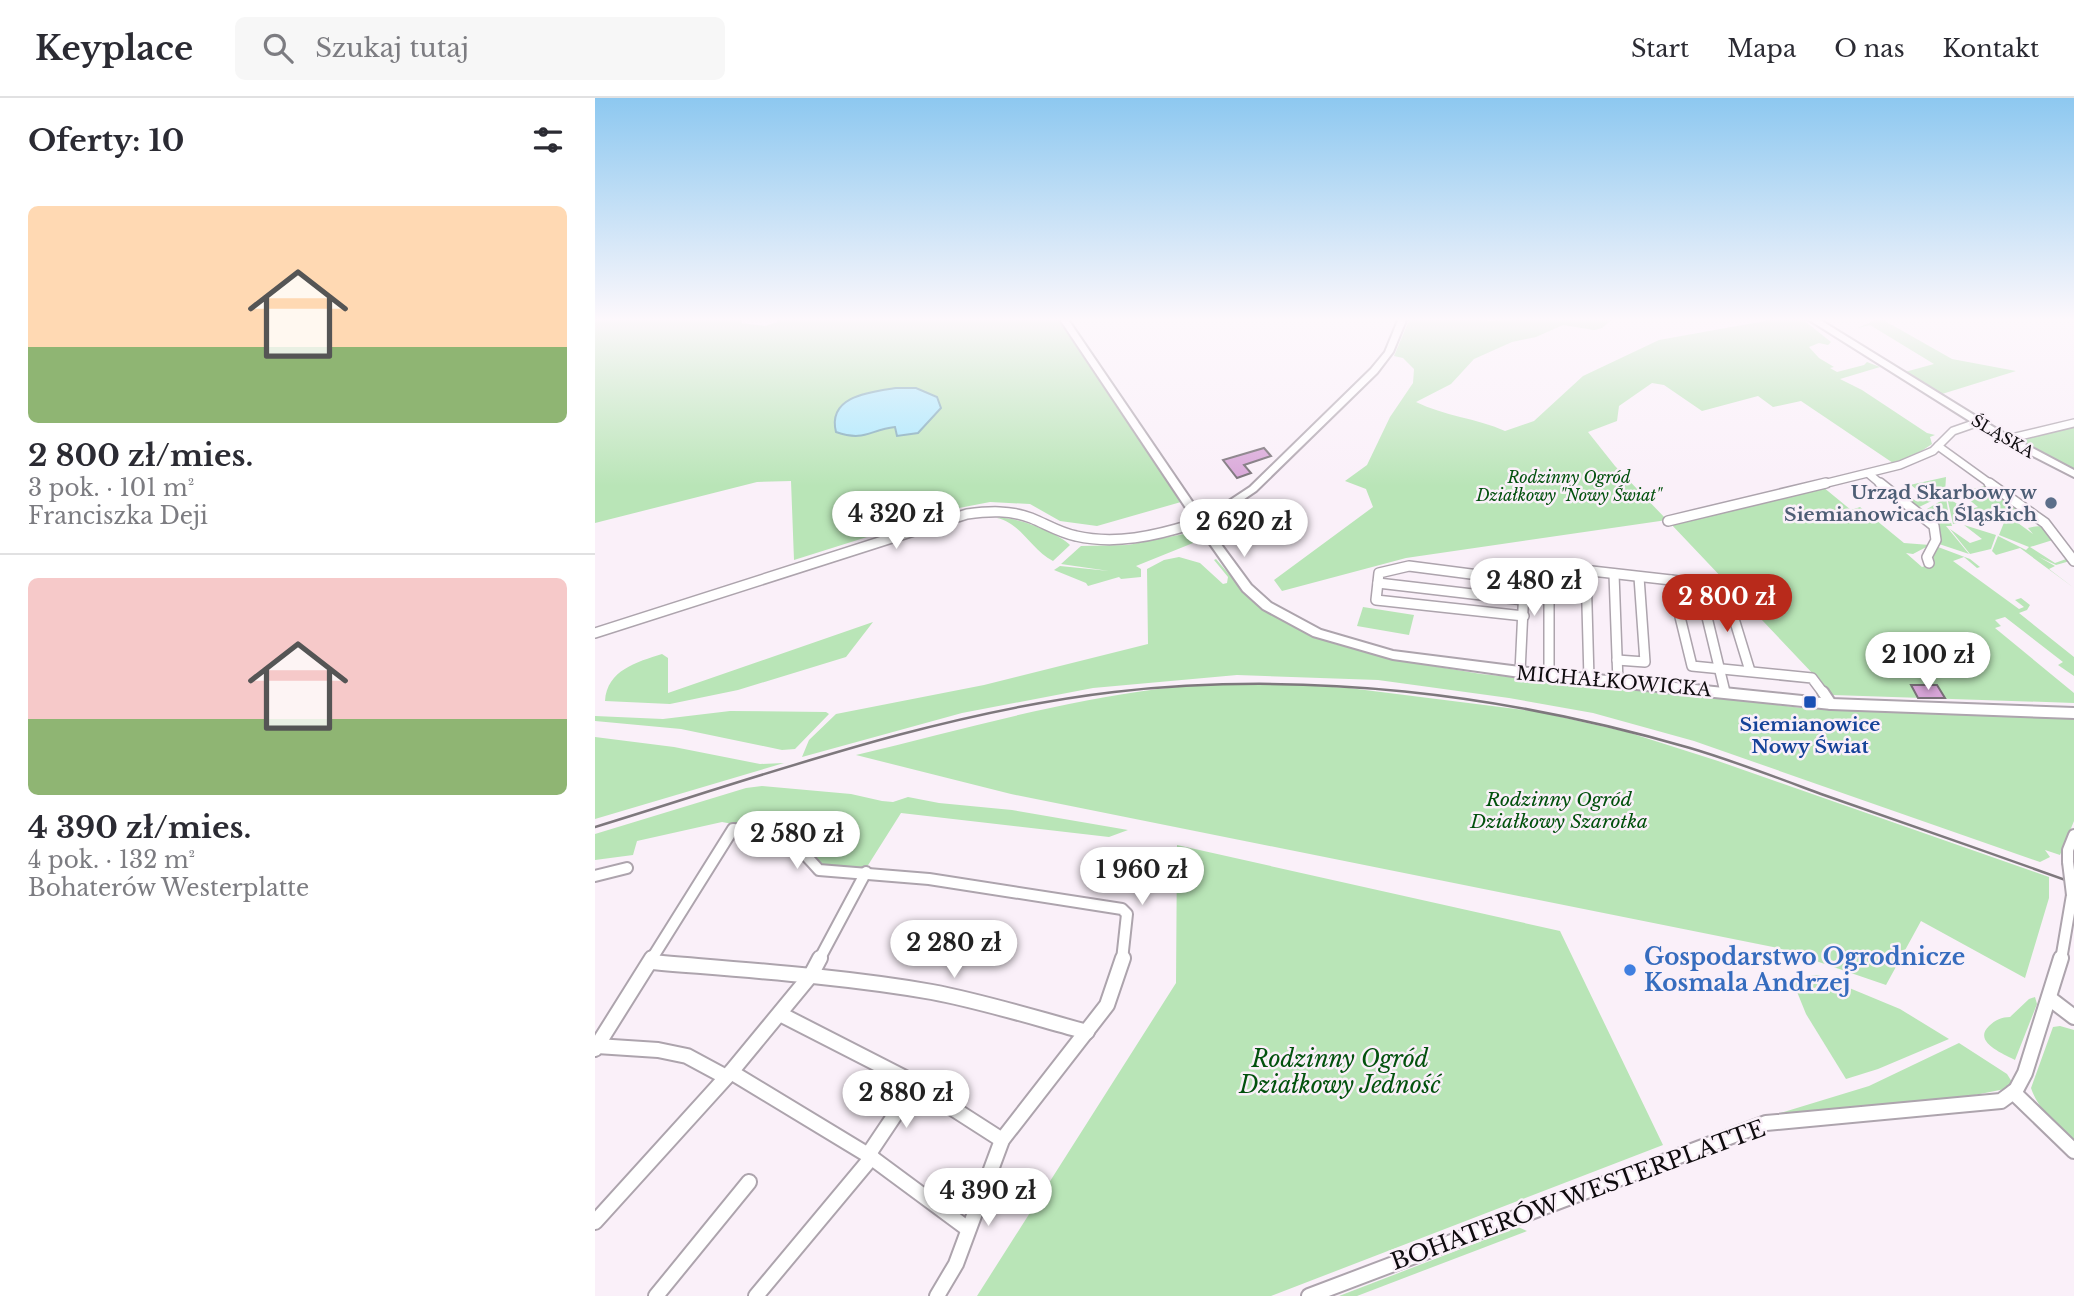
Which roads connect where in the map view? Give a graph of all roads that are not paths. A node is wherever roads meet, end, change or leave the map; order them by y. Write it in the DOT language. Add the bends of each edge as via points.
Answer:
graph roads {
  1 [pos="1101,374"];
  2 [pos="1371,374"];
  3 [pos="1900,374"];
  4 [pos="1979,422"];
  5 [pos="2074,423"];
  6 [pos="2007,439"];
  7 [pos="1938,446"];
  8 [pos="1869,474"];
  9 [pos="2074,474"];
  10 [pos="1668,521"];
  11 [pos="1200,522"];
  12 [pos="2074,561"];
  13 [pos="1929,563"];
  14 [pos="1549,566"];
  15 [pos="1586,570"];
  16 [pos="1614,574"];
  17 [pos="1639,577"];
  18 [pos="1671,580"];
  19 [pos="1525,581"];
  20 [pos="1378,583"];
  21 [pos="1699,584"];
  22 [pos="1524,600"];
  23 [pos="1524,616"];
  24 [pos="595,634"];
  25 [pos="1618,660"];
  26 [pos="1720,668"];
  27 [pos="1750,671"];
  28 [pos="1520,673"];
  29 [pos="1549,676"];
  30 [pos="1589,679"];
  31 [pos="1618,682"];
  32 [pos="1725,692"];
  33 [pos="1831,704"];
  34 [pos="2074,713"];
  35 [pos="2074,835"];
  36 [pos="627,868"];
  37 [pos="866,872"];
  38 [pos="595,876"];
  39 [pos="2072,895"];
  40 [pos="651,961"];
  41 [pos="811,975"];
  42 [pos="2049,998"];
  43 [pos="780,1014"];
  44 [pos="2074,1017"];
  45 [pos="1087,1032"];
  46 [pos="596,1047"];
  47 [pos="728,1074"];
  48 [pos="915,1085"];
  49 [pos="2015,1091"];
  50 [pos="1002,1140"];
  51 [pos="2074,1152"];
  52 [pos="870,1156"];
  53 [pos="749,1182"];
  54 [pos="595,1222"];
  55 [pos="968,1229"];
  56 [pos="656,1296"];
  57 [pos="756,1296"];
  58 [pos="937,1296"];
  59 [pos="1310,1296"];
  1 -- 11 [label="street, MICHAŁKOWICKA"];
  2 -- 11 [label="street" via="1253,489"];
  3 -- 4 [label="main road, ŚLĄSKA"];
  4 -- 6 [label="main road, ŚLĄSKA"];
  4 -- 7 [label="street" via="1954,431"];
  5 -- 6 [label="street"];
  6 -- 9 [label="main road, ŚLĄSKA"];
  7 -- 8 [label="street" via="1919,458"];
  7 -- 12 [label="street" via="2045,523"];
  8 -- 10 [label="street"];
  8 -- 13 [label="street" via="1934,526 1936,540 1927,557"];
  11 -- 24 [label="street" via="1138,538 1103,539 1069,534 1015,513 967,514"];
  11 -- 28 [label="street, MICHAŁKOWICKA" via="1251,593 1297,624 1392,655"];
  14 -- 15 [label="street"];
  14 -- 19 [label="street" via="1526,565"];
  14 -- 29 [label="street"];
  15 -- 16 [label="street"];
  15 -- 30 [label="street"];
  16 -- 17 [label="street"];
  16 -- 25 [label="street"];
  17 -- 18 [label="street"];
  17 -- 25 [label="street" via="1644,662"];
  18 -- 21 [label="street"];
  18 -- 26 [label="street" via="1692,666"];
  19 -- 20 [label="street" via="1409,566 1380,573"];
  19 -- 22 [label="street"];
  20 -- 22 [label="street"];
  20 -- 23 [label="street" via="1377,600"];
  21 -- 26 [label="street"];
  21 -- 27 [label="street" via="1724,586"];
  22 -- 23 [label="street"];
  23 -- 28 [label="street"];
  25 -- 31 [label="street"];
  26 -- 27 [label="street"];
  26 -- 32 [label="street"];
  27 -- 33 [label="street" via="1812,678"];
  28 -- 29 [label="street, MICHAŁKOWICKA"];
  29 -- 30 [label="street, MICHAŁKOWICKA"];
  30 -- 31 [label="street, MICHAŁKOWICKA"];
  31 -- 32 [label="street, MICHAŁKOWICKA"];
  32 -- 33 [label="street, MICHAŁKOWICKA"];
  33 -- 34 [label="street, MICHAŁKOWICKA"];
  35 -- 39 [label="street, bridge" via="2068,850"];
  36 -- 38 [label="street"];
  37 -- 40 [label="street" via="819,870 795,843 775,832 733,829"];
  37 -- 41 [label="street"];
  37 -- 45 [label="street" via="1122,909 1127,914 1123,958 1107,1005"];
  39 -- 42 [label="street" via="2072,916"];
  40 -- 41 [label="street"];
  40 -- 46 [label="street"];
  41 -- 43 [label="street"];
  41 -- 45 [label="street" via="974,1001"];
  42 -- 44 [label="street"];
  42 -- 49 [label="street"];
  43 -- 47 [label="street"];
  43 -- 48 [label="street"];
  45 -- 50 [label="street"];
  46 -- 47 [label="street" via="658,1050 687,1056"];
  47 -- 52 [label="street"];
  47 -- 54 [label="street"];
  48 -- 50 [label="street"];
  48 -- 52 [label="street"];
  49 -- 51 [label="street"];
  49 -- 59 [label="street, BOHATERÓW WESTERPLATTE" via="2001,1101 1766,1122"];
  50 -- 55 [label="street"];
  52 -- 55 [label="street"];
  52 -- 57 [label="street"];
  53 -- 56 [label="street"];
  55 -- 58 [label="street" via="956,1264"];
}
